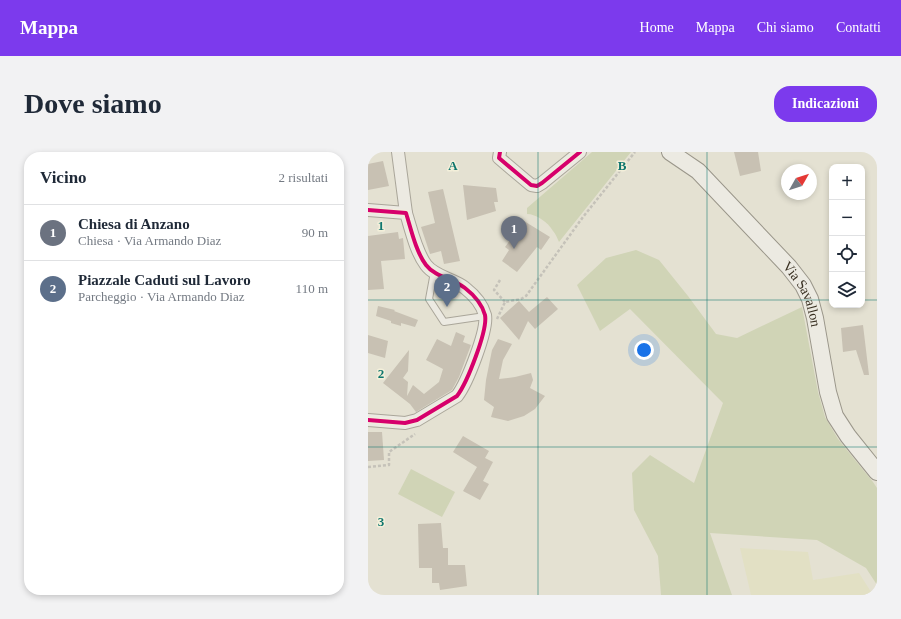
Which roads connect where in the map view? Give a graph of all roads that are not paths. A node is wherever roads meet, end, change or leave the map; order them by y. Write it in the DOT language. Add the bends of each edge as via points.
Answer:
graph roads {
  1 [pos="398,152"];
  2 [pos="500,152"];
  3 [pos="580,152"];
  4 [pos="670,152"];
  5 [pos="368,210"];
  6 [pos="406,213"];
  7 [pos="434,272"];
  8 [pos="485,316"];
  9 [pos="368,420"];
  10 [pos="877,472"];
  1 -- 6 [label="street"];
  2 -- 3 [label="street" via="500,158 531,185 537,186"];
  4 -- 10 [label="main road, Via Savallon" via="698,172 727,201 803,285 815,318 828,392 835,416"];
  5 -- 6 [label="street"];
  6 -- 7 [label="street" via="420,256"];
  7 -- 8 [label="street" via="464,287 477,298"];
  7 -- 8 [label="lane" via="430,299 444,322"];
  8 -- 9 [label="street" via="484,330 469,376 457,396 417,420 405,423"];
}
